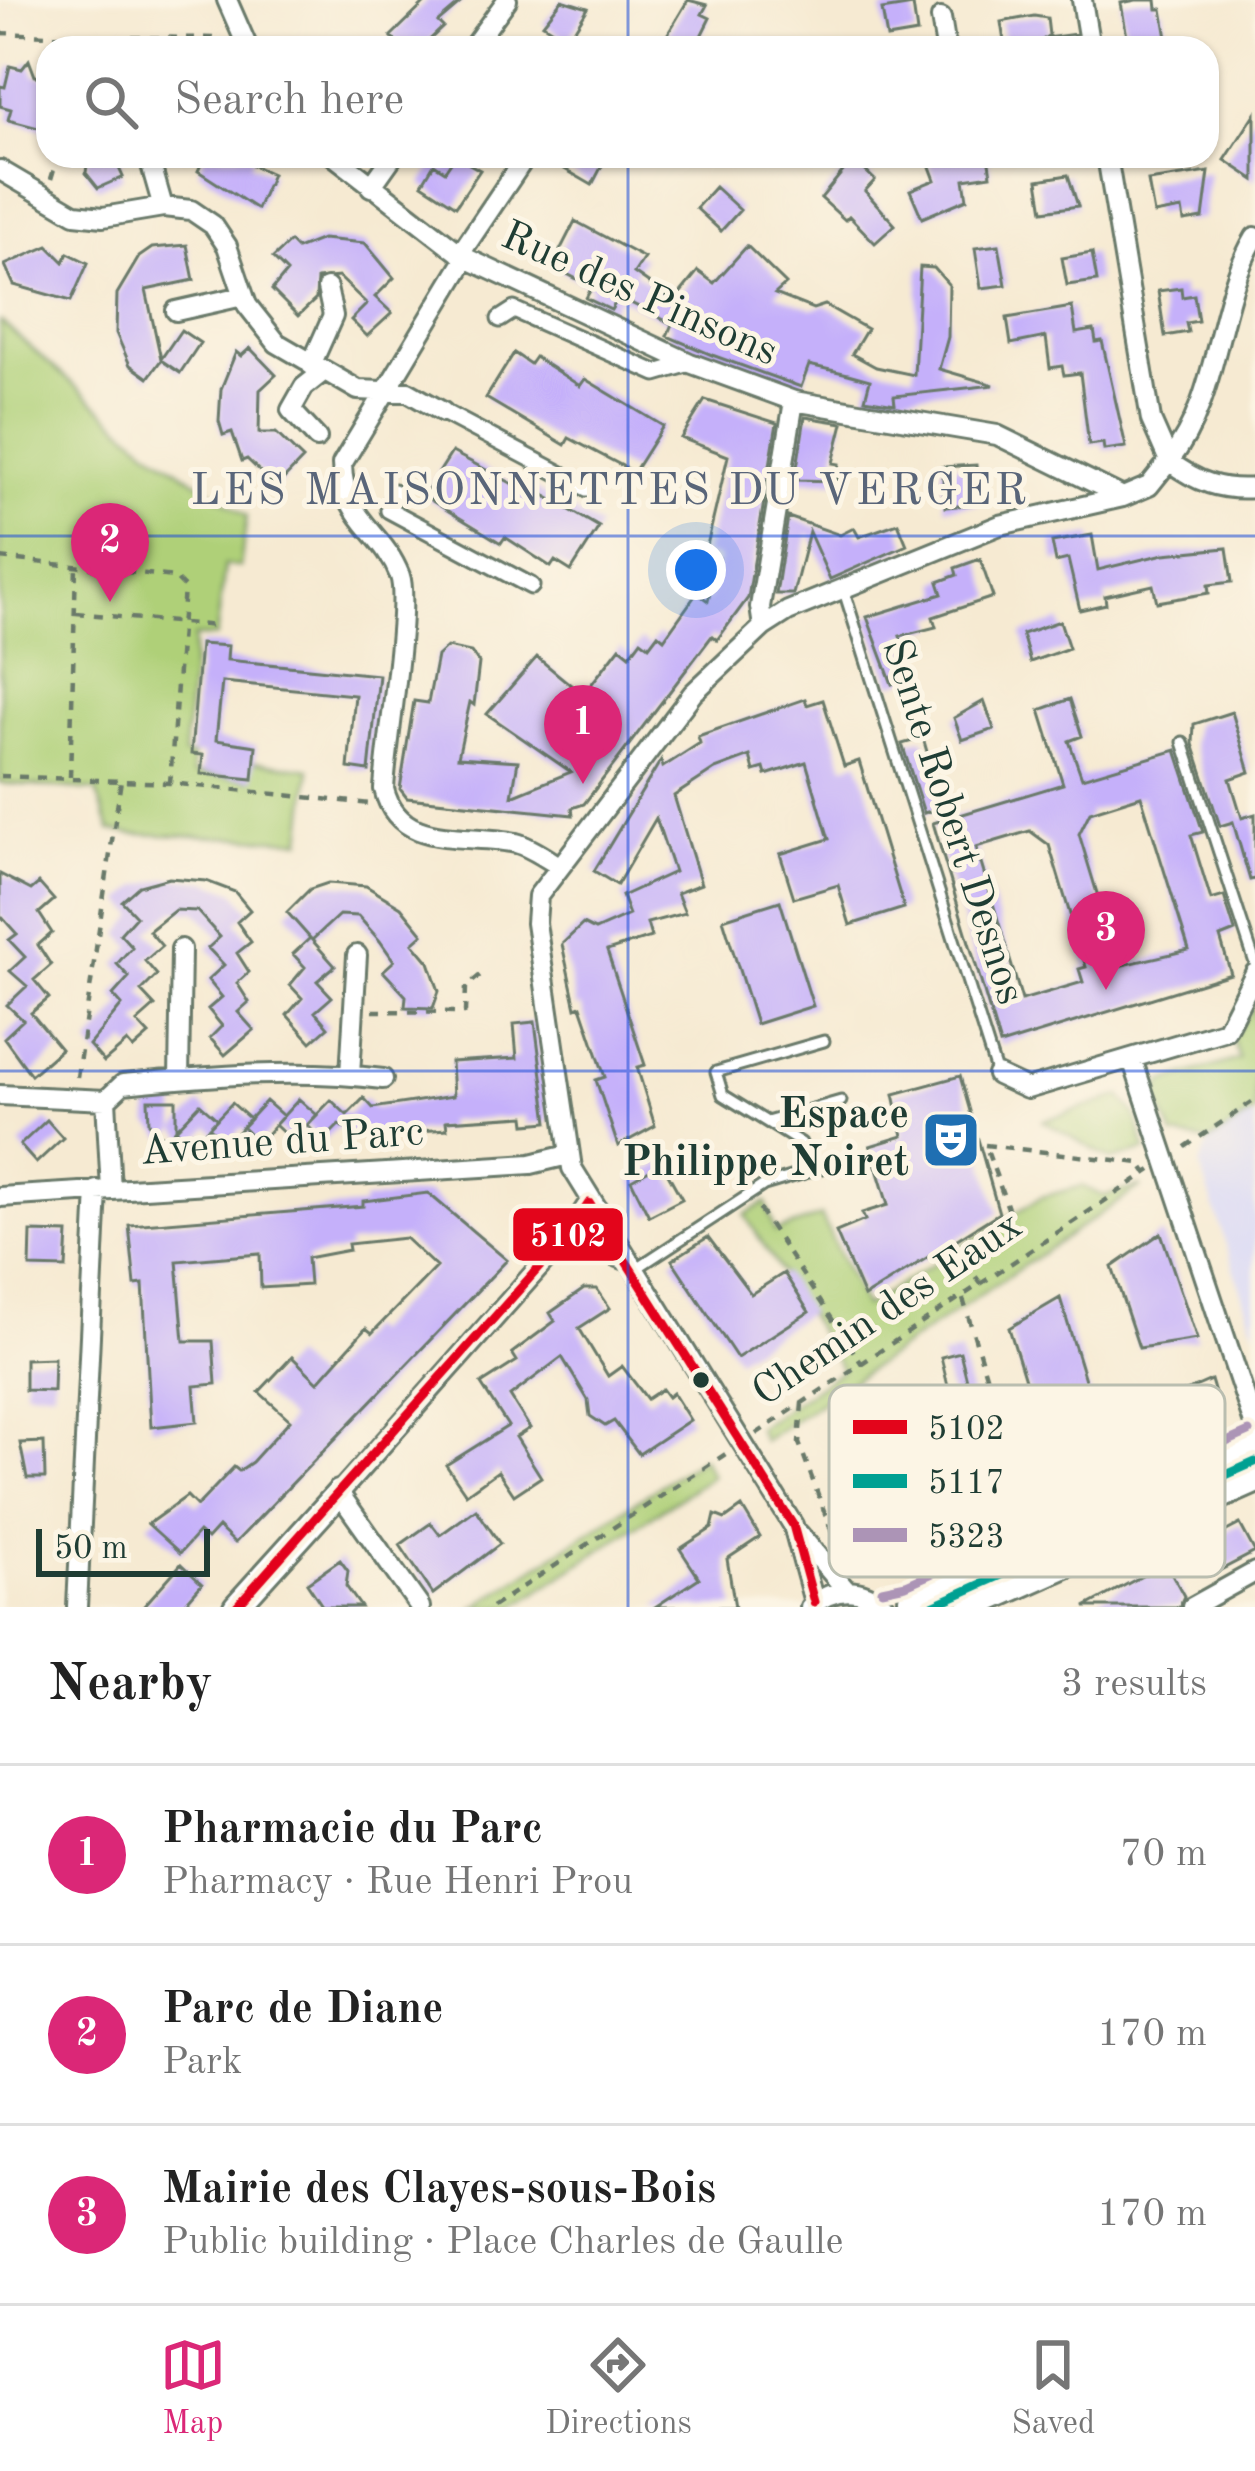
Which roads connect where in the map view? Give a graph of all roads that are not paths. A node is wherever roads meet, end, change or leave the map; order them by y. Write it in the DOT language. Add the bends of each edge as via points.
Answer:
graph roads {
  1 [pos="227,0"];
  2 [pos="507,0"];
  3 [pos="1082,0"];
  4 [pos="940,18"];
  5 [pos="242,36"];
  6 [pos="481,36"];
  7 [pos="944,36"];
  8 [pos="1088,36"];
  9 [pos="152,168"];
  10 [pos="348,168"];
  11 [pos="384,168"];
  12 [pos="518,168"];
  13 [pos="1110,168"];
  14 [pos="0,170"];
  15 [pos="370,187"];
  16 [pos="163,207"];
  17 [pos="1255,237"];
  18 [pos="463,256"];
  19 [pos="327,288"];
  20 [pos="243,296"];
  21 [pos="176,311"];
  22 [pos="500,319"];
  23 [pos="690,363"];
  24 [pos="317,368"];
  25 [pos="387,390"];
  26 [pos="794,401"];
  27 [pos="443,412"];
  28 [pos="317,438"];
  29 [pos="1169,461"];
  30 [pos="586,488"];
  31 [pos="1255,488"];
  32 [pos="394,492"];
  33 [pos="1123,496"];
  34 [pos="531,586"];
  35 [pos="843,588"];
  36 [pos="764,627"];
  37 [pos="1183,742"];
  38 [pos="560,866"];
  39 [pos="182,949"];
  40 [pos="357,955"];
  41 [pos="1255,963"];
  42 [pos="1255,973"];
  43 [pos="824,1041"];
  44 [pos="1132,1059"];
  45 [pos="350,1075"];
  46 [pos="997,1075"];
  47 [pos="179,1079"];
  48 [pos="383,1079"];
  49 [pos="0,1095"];
  50 [pos="106,1100"];
  51 [pos="842,1101"];
  52 [pos="767,1122"];
  53 [pos="568,1155"];
  54 [pos="856,1158"];
  55 [pos="809,1172"];
  56 [pos="104,1190"];
  57 [pos="0,1197"];
  58 [pos="589,1203"];
  59 [pos="567,1236"];
  60 [pos="631,1266"];
  61 [pos="1255,1427"];
  62 [pos="1255,1446"];
  63 [pos="1225,1459"];
  64 [pos="1255,1481"];
  65 [pos="339,1493"];
  66 [pos="1225,1494"];
  67 [pos="793,1525"];
  68 [pos="829,1569"];
  69 [pos="1255,1572"];
  70 [pos="835,1577"];
  71 [pos="960,1577"];
  72 [pos="1038,1577"];
  73 [pos="846,1590"];
  74 [pos="911,1599"];
  75 [pos="812,1605"];
  76 [pos="886,1606"];
  77 [pos="77,1607"];
  78 [pos="236,1607"];
  79 [pos="420,1607"];
  80 [pos="970,1607"];
  81 [pos="1192,1607"];
  1 -- 5 [label="street"];
  2 -- 6 [label="street"];
  3 -- 8 [label="street"];
  4 -- 7 [label="street"];
  9 -- 16 [label="street"];
  10 -- 15 [label="street, Rue des Pinsons"];
  11 -- 15 [label="street"];
  12 -- 18 [label="street"];
  13 -- 29 [label="street" via="1151,420"];
  14 -- 16 [label="street" via="75,214"];
  15 -- 18 [label="street, Rue des Pinsons"];
  16 -- 20 [label="street" via="213,224"];
  17 -- 29 [label="street" via="1239,264 1212,368"];
  18 -- 23 [label="street, Rue des Pinsons"];
  18 -- 25 [label="street"];
  19 -- 24 [label="street" via="333,316"];
  20 -- 21 [label="street"];
  20 -- 24 [label="street" via="277,343"];
  22 -- 23 [label="street" via="514,310 656,373"];
  23 -- 26 [label="street, Rue des Pinsons"];
  24 -- 25 [label="street" via="358,390"];
  24 -- 28 [label="street" via="291,410"];
  25 -- 27 [label="street"];
  25 -- 38 [label="street" via="342,464 342,494 388,555 404,594 386,800 413,831 520,844"];
  26 -- 33 [label="street" via="997,435"];
  26 -- 36 [label="street, Rue des Pinsons" via="760,608"];
  27 -- 30 [label="street"];
  29 -- 31 [label="street" via="1192,479"];
  29 -- 33 [label="street" via="1149,486"];
  32 -- 34 [label="street" via="389,510"];
  33 -- 35 [label="street" via="1000,525"];
  35 -- 36 [label="street"];
  35 -- 46 [label="lane, Sente Robert Desnos"];
  36 -- 38 [label="street" via="693,693"];
  37 -- 41 [label="lane"];
  38 -- 53 [label="street" via="538,896 536,922"];
  39 -- 47 [label="street"];
  40 -- 45 [label="street"];
  42 -- 44 [label="street" via="1226,1030"];
  43 -- 52 [label="lane" via="716,1072 723,1095"];
  44 -- 46 [label="street" via="1027,1090"];
  44 -- 61 [label="street"];
  45 -- 47 [label="street"];
  45 -- 48 [label="street"];
  47 -- 50 [label="street" via="123,1084"];
  49 -- 50 [label="street"];
  50 -- 56 [label="street"];
  51 -- 52 [label="lane"];
  52 -- 55 [label="lane" via="801,1143"];
  53 -- 56 [label="street, Avenue du Parc" via="531,1164"];
  53 -- 58 [label="street"];
  54 -- 55 [label="lane"];
  55 -- 60 [label="lane" via="764,1185"];
  56 -- 57 [label="street, Avenue du Parc"];
  56 -- 77 [label="street"];
  58 -- 59 [label="street"];
  58 -- 60 [label="street"];
  59 -- 60 [label="street"];
  59 -- 65 [label="street"];
  60 -- 67 [label="street"];
  62 -- 63 [label="street"];
  64 -- 66 [label="street"];
  65 -- 78 [label="street"];
  65 -- 79 [label="street"];
  67 -- 68 [label="street"];
  67 -- 75 [label="street"];
  69 -- 81 [label="street"];
  70 -- 73 [label="street"];
  71 -- 74 [label="street"];
  72 -- 80 [label="street"];
  73 -- 75 [label="street"];
  73 -- 76 [label="street"];
  74 -- 76 [label="street"];
}
